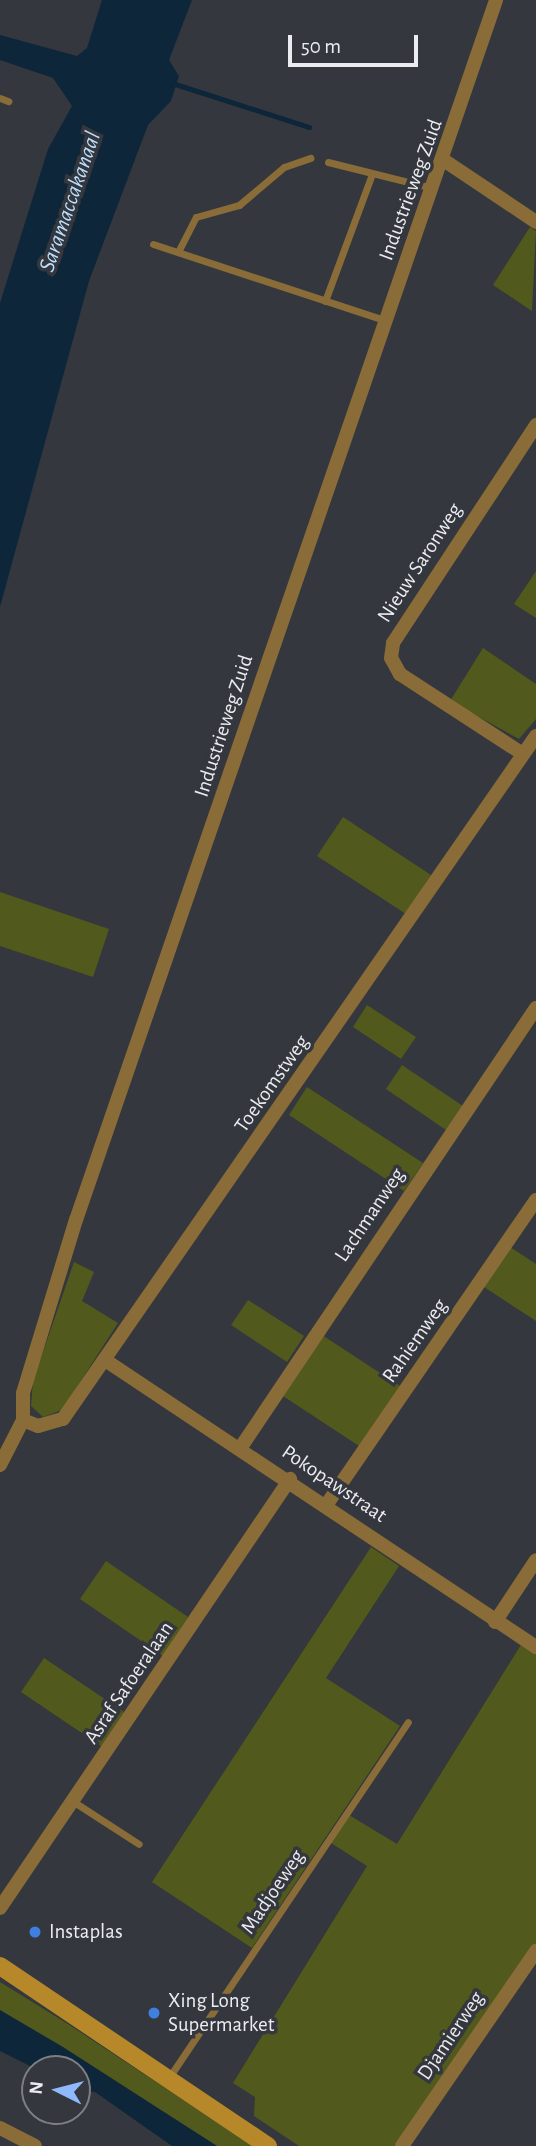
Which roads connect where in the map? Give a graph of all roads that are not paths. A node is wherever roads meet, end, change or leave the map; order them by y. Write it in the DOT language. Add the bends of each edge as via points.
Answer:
graph roads {
  1 [pos="496,0"];
  2 [pos="310,158"];
  3 [pos="445,161"];
  4 [pos="328,162"];
  5 [pos="372,174"];
  6 [pos="434,188"];
  7 [pos="536,222"];
  8 [pos="153,244"];
  9 [pos="178,252"];
  10 [pos="325,301"];
  11 [pos="384,320"];
  12 [pos="536,425"];
  13 [pos="536,736"];
  14 [pos="523,754"];
  15 [pos="536,1008"];
  16 [pos="536,1200"];
  17 [pos="105,1360"];
  18 [pos="23,1420"];
  19 [pos="240,1447"];
  20 [pos="0,1465"];
  21 [pos="290,1479"];
  22 [pos="327,1504"];
  23 [pos="536,1560"];
  24 [pos="495,1622"];
  25 [pos="536,1647"];
  26 [pos="408,1722"];
  27 [pos="74,1802"];
  28 [pos="139,1844"];
  29 [pos="0,1908"];
  30 [pos="536,1951"];
  31 [pos="0,1966"];
  32 [pos="167,2081"];
  33 [pos="0,2128"];
  34 [pos="35,2146"];
  35 [pos="268,2146"];
  36 [pos="402,2146"];
  1 -- 3 [label="street, Industrieweg Zuid"];
  2 -- 9 [label="lane" via="284,167 239,205 196,218"];
  3 -- 6 [label="street, Industrieweg Zuid"];
  3 -- 7 [label="street"];
  4 -- 5 [label="lane"];
  5 -- 6 [label="lane"];
  5 -- 10 [label="lane"];
  6 -- 11 [label="street, Industrieweg Zuid"];
  8 -- 9 [label="lane"];
  9 -- 10 [label="lane"];
  10 -- 11 [label="lane"];
  11 -- 18 [label="street, Industrieweg Zuid" via="76,1220 23,1393"];
  12 -- 14 [label="street, Nieuw Saronweg" via="393,643 391,658 400,674"];
  13 -- 14 [label="street, Toekomstweg"];
  14 -- 17 [label="street, Toekomstweg"];
  15 -- 19 [label="street, Lachmanweg"];
  16 -- 22 [label="street, Rahiemweg"];
  17 -- 18 [label="street, Toekomstweg" via="62,1419 38,1426"];
  17 -- 19 [label="street, Pokopawstraat"];
  18 -- 20 [label="street, Industrieweg Zuid"];
  19 -- 21 [label="street, Pokopawstraat"];
  21 -- 22 [label="street, Pokopawstraat"];
  21 -- 27 [label="street, Asraf Safoeralaan"];
  22 -- 24 [label="street, Pokopawstraat"];
  23 -- 24 [label="street"];
  24 -- 25 [label="street, Pokopawstraat"];
  26 -- 32 [label="lane, Madjoeweg"];
  27 -- 28 [label="lane"];
  27 -- 29 [label="street, Asraf Safoeralaan"];
  30 -- 36 [label="street, Djamierweg"];
  31 -- 32 [label="main road"];
  32 -- 35 [label="main road"];
  33 -- 34 [label="street"];
}
